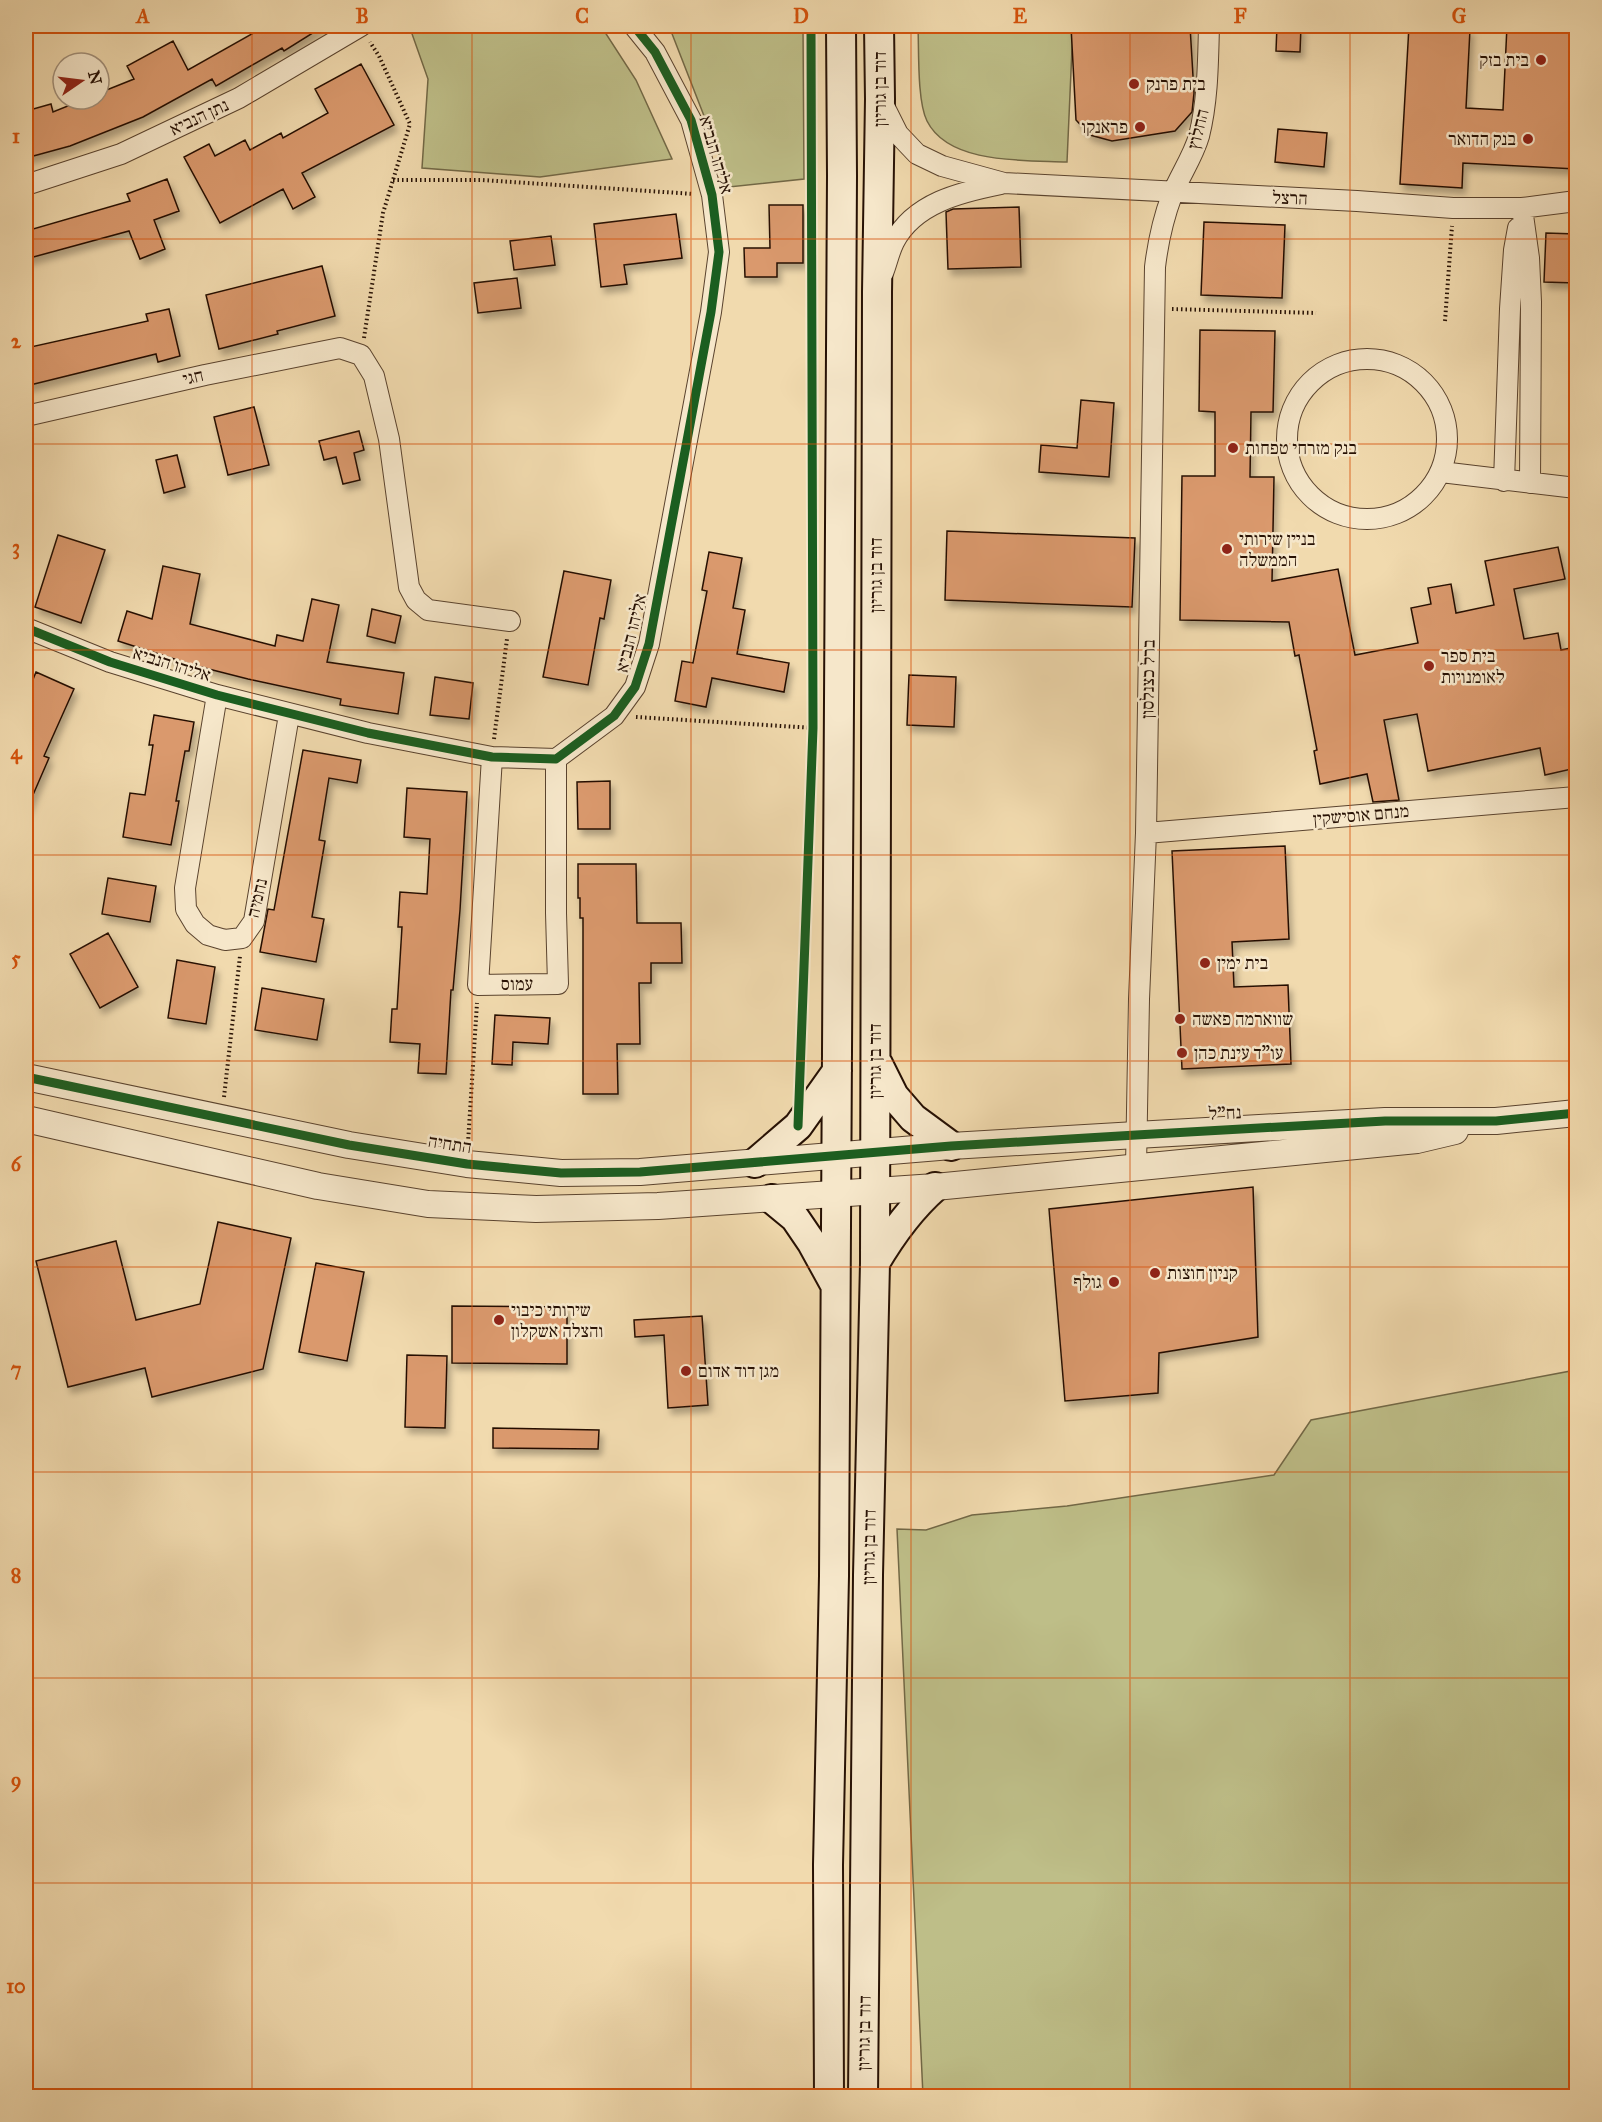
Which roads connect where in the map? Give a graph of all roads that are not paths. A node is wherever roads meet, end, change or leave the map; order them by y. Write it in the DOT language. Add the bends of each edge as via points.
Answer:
graph roads {
  1 [pos="361,26"];
  2 [pos="634,26"];
  3 [pos="841,26"];
  4 [pos="879,26"];
  5 [pos="1209,26"];
  6 [pos="880,99"];
  7 [pos="1004,183"];
  8 [pos="26,185"];
  9 [pos="1172,193"];
  10 [pos="1576,201"];
  11 [pos="1522,208"];
  12 [pos="877,292"];
  13 [pos="26,416"];
  14 [pos="1442,472"];
  15 [pos="1504,481"];
  16 [pos="1530,483"];
  17 [pos="1576,488"];
  18 [pos="510,621"];
  19 [pos="27,633"];
  20 [pos="217,695"];
  21 [pos="289,715"];
  22 [pos="492,757"];
  23 [pos="556,759"];
  24 [pos="1576,797"];
  25 [pos="1146,833"];
  26 [pos="876,1061"];
  27 [pos="837,1071"];
  28 [pos="26,1077"];
  29 [pos="1576,1113"];
  30 [pos="26,1119"];
  31 [pos="1496,1121"];
  32 [pos="1136,1135"];
  33 [pos="951,1146"];
  34 [pos="876,1153"];
  35 [pos="837,1156"];
  36 [pos="755,1163"];
  37 [pos="1136,1167"];
  38 [pos="935,1187"];
  39 [pos="875,1191"];
  40 [pos="836,1194"];
  41 [pos="772,1199"];
  42 [pos="875,1263"];
  43 [pos="836,1287"];
  44 [pos="829,2097"];
  45 [pos="863,2097"];
  1 -- 8 [label="street, נתן הנביא" via="238,98 153,139 121,154"];
  2 -- 23 [label="street, אליהו הנביא" via="655,52 691,120 712,195 719,252 649,644 635,687 614,716"];
  3 -- 27 [label="main road, דוד בן גוריון" via="826,729"];
  4 -- 6 [label="main road, דוד בן גוריון"];
  5 -- 9 [label="street, החלוץ" via="1206,96 1198,137"];
  6 -- 7 [label="street, הרצל" via="898,134 916,154 942,166"];
  6 -- 12 [label="main road, דוד בן גוריון"];
  7 -- 9 [label="street, הרצל"];
  7 -- 12 [label="street, הרצל" via="965,191 910,219 894,242"];
  9 -- 11 [label="street, הרצל"];
  9 -- 25 [label="street, ברל כצנלסון" via="1158,236 1153,308"];
  10 -- 11 [label="street, הרצל"];
  11 -- 15 [label="street" via="1510,309"];
  11 -- 16 [label="street" via="1532,302"];
  12 -- 26 [label="main road, דוד בן גוריון"];
  13 -- 18 [label="street, חגי" via="340,348 361,355 374,376 389,439 409,587 416,600 428,610"];
  14 -- 14 [label="street" via="1448,445 1445,417 1433,392 1413,372 1387,360 1359,358 1332,366 1309,382 1295,403 1287,428 1288,453 1296,478 1312,498 1334,513 1358,520 1384,519 1408,510 1427,494"];
  14 -- 15 [label="street"];
  15 -- 16 [label="street"];
  16 -- 17 [label="street"];
  19 -- 20 [label="street, אליהו הנביא"];
  20 -- 21 [label="street, אליהו הנביא"];
  20 -- 21 [label="street, נחמיה" via="185,888 186,909 195,924 208,935 225,940 242,938 254,921"];
  21 -- 22 [label="street, אליהו הנביא"];
  22 -- 23 [label="street, אליהו הנביא"];
  22 -- 23 [label="street, עמוס" via="478,985 558,984"];
  24 -- 25 [label="street, מנחם אוסישקין"];
  25 -- 32 [label="street, ברל כצנלסון"];
  26 -- 33 [label="main road" via="894,1096 913,1118"];
  26 -- 34 [label="main road, דוד בן גוריון"];
  27 -- 35 [label="main road, דוד בן גוריון"];
  27 -- 36 [label="main road" via="798,1126"];
  28 -- 36 [label="street, התחיה" via="349,1145 467,1164 561,1173 640,1172"];
  29 -- 31 [label="street, נח\"ל"];
  30 -- 41 [label="street" via="318,1186 428,1204 537,1209"];
  31 -- 32 [label="street, נח\"ל" via="1385,1121"];
  31 -- 37 [label="street, נח\"ל" via="1417,1140"];
  32 -- 33 [label="street, נח\"ל"];
  32 -- 37 [label="street, ברל כצנלסון"];
  33 -- 34 [label="street, נח\"ל"];
  34 -- 35 [label="street, התחיה"];
  34 -- 39 [label="main road, דוד בן גוריון"];
  35 -- 36 [label="street, התחיה"];
  35 -- 40 [label="main road, דוד בן גוריון"];
  37 -- 38 [label="street, נח\"ל"];
  38 -- 39 [label="street, נח\"ל"];
  38 -- 42 [label="main road" via="895,1230"];
  39 -- 40 [label="street, נח\"ל"];
  39 -- 42 [label="main road, דוד בן גוריון"];
  40 -- 41 [label="street"];
  40 -- 43 [label="main road, דוד בן גוריון"];
  41 -- 43 [label="main road" via="795,1218"];
  42 -- 45 [label="main road, דוד בן גוריון"];
  43 -- 44 [label="main road, דוד בן גוריון" via="828,1865"];
}
